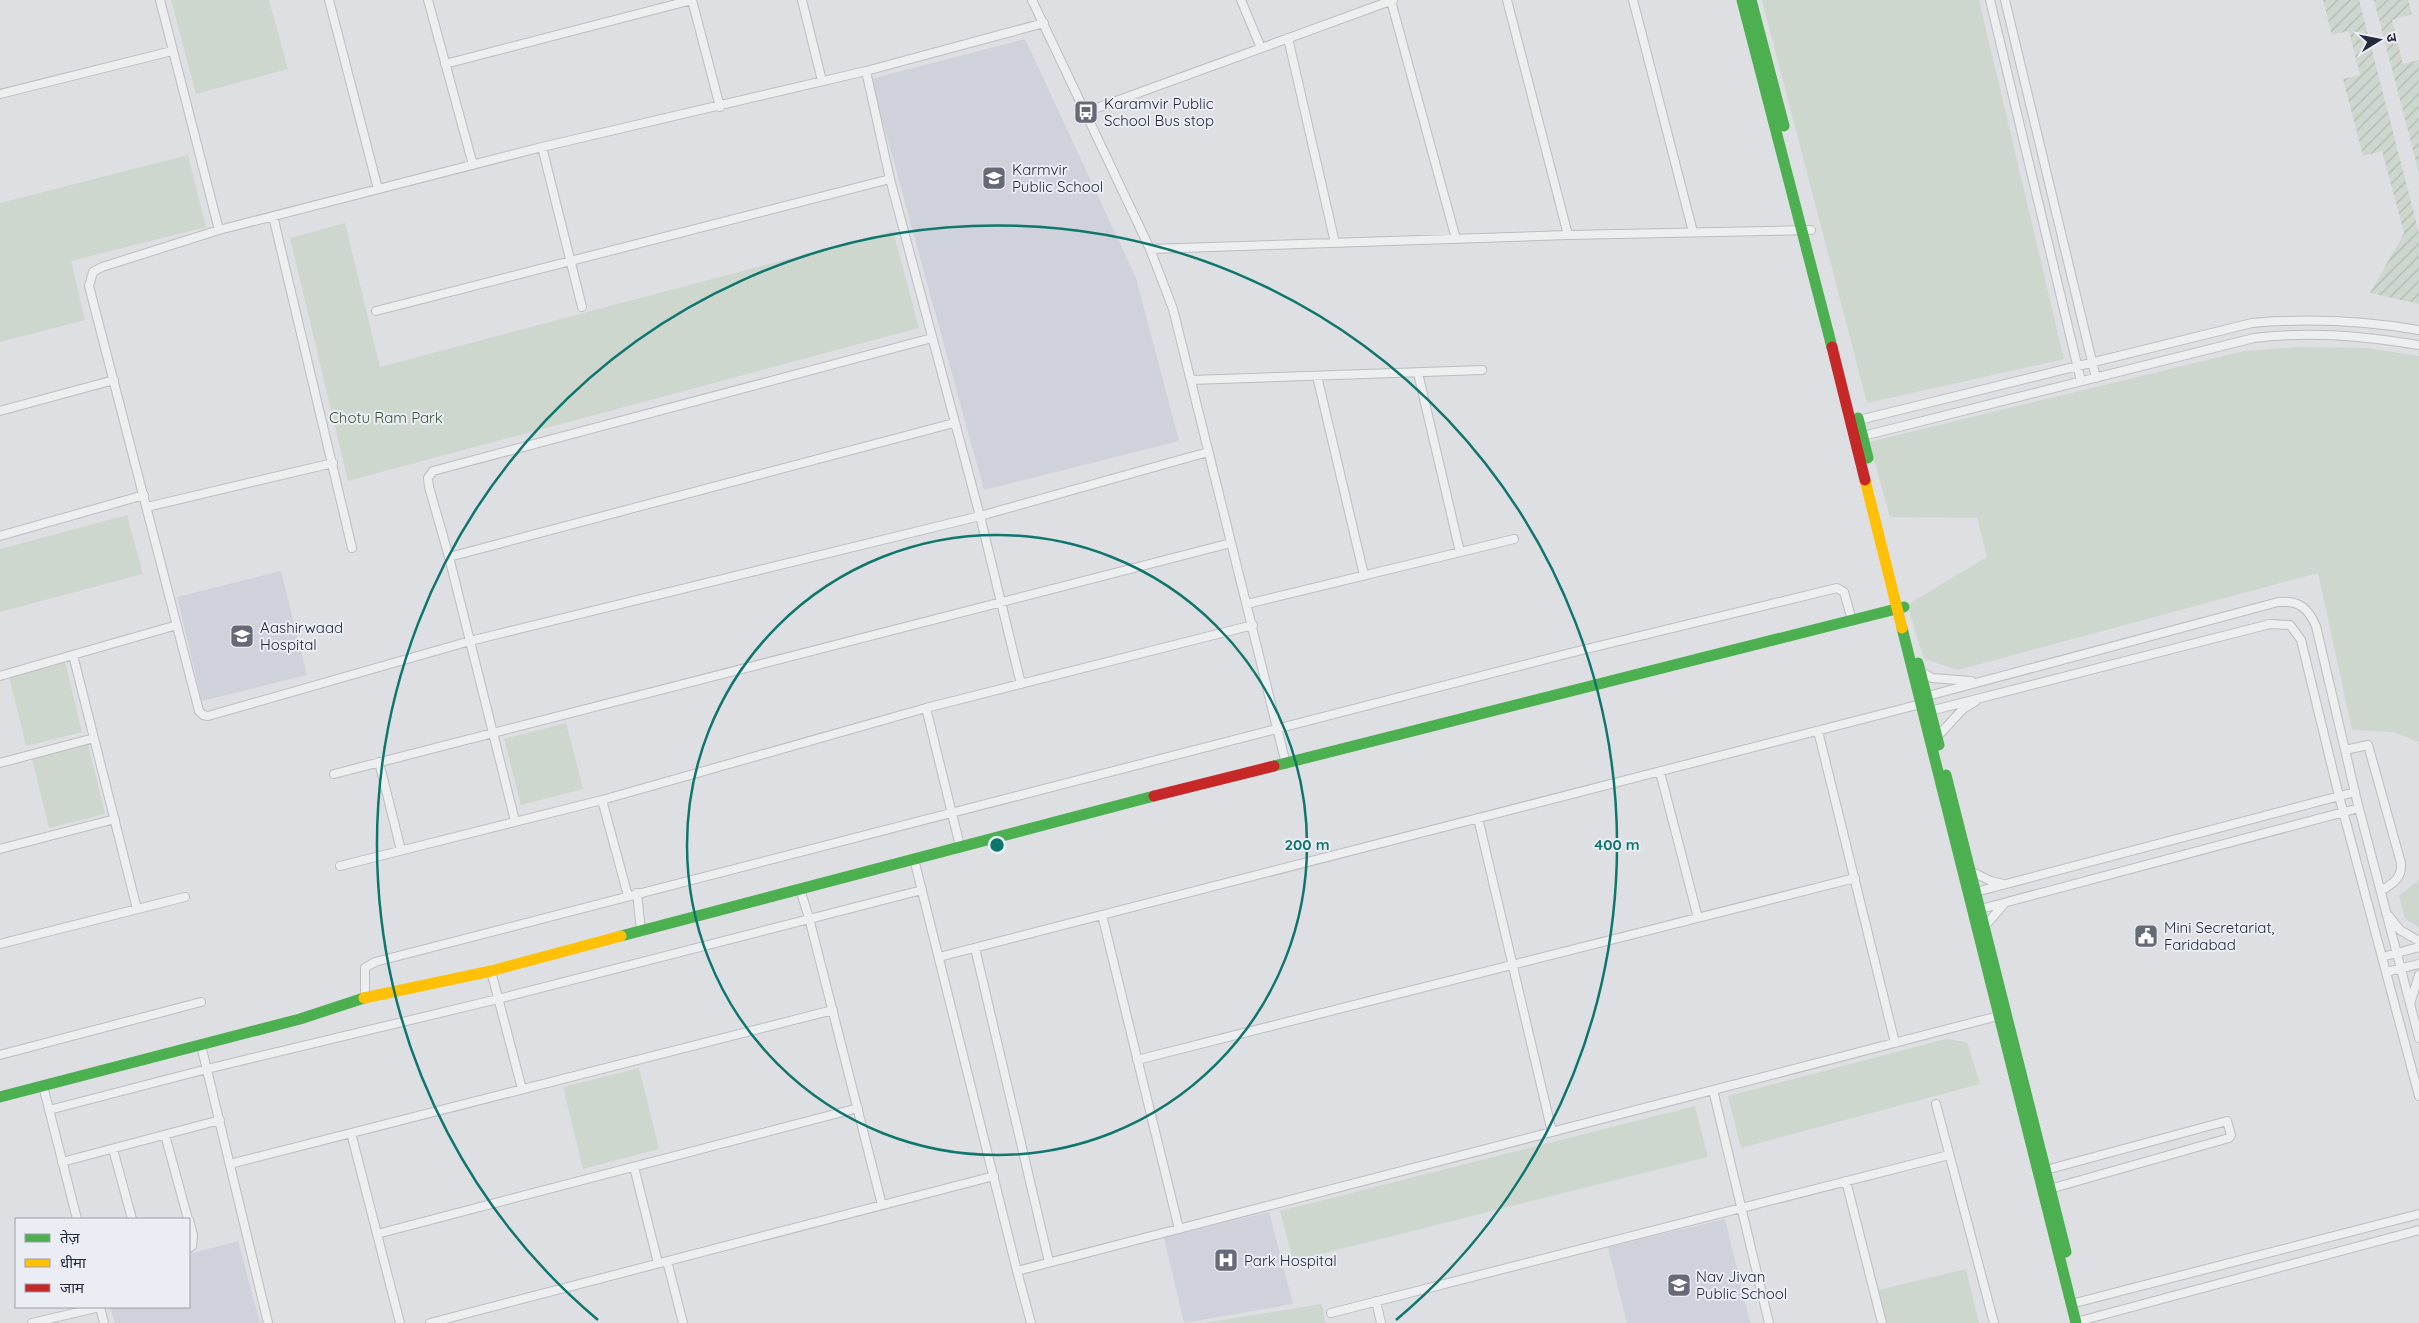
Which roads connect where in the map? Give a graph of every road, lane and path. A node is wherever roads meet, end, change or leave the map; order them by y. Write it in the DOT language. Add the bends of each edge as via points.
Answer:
graph roads {
  1 [pos="160,0"];
  2 [pos="329,0"];
  3 [pos="428,0"];
  4 [pos="692,0"];
  5 [pos="802,0"];
  6 [pos="1032,0"];
  7 [pos="1240,0"];
  8 [pos="1392,0"];
  9 [pos="1507,0"];
  10 [pos="1633,0"];
  11 [pos="1742,0"];
  12 [pos="1751,0"];
  13 [pos="1990,0"];
  14 [pos="2005,0"];
  15 [pos="1044,23"];
  16 [pos="1288,38"];
  17 [pos="1261,48"];
  18 [pos="172,51"];
  19 [pos="445,64"];
  20 [pos="866,71"];
  21 [pos="822,81"];
  22 [pos="0,94"];
  23 [pos="720,107"];
  24 [pos="1086,112"];
  25 [pos="542,147"];
  26 [pos="473,165"];
  27 [pos="890,179"];
  28 [pos="378,189"];
  29 [pos="273,216"];
  30 [pos="219,230"];
  31 [pos="1807,230"];
  32 [pos="1693,232"];
  33 [pos="1568,235"];
  34 [pos="1456,239"];
  35 [pos="1335,243"];
  36 [pos="1150,249"];
  37 [pos="570,261"];
  38 [pos="582,308"];
  39 [pos="376,311"];
  40 [pos="2419,330"];
  41 [pos="932,338"];
  42 [pos="2419,345"];
  43 [pos="2092,362"];
  44 [pos="2077,366"];
  45 [pos="1482,370"];
  46 [pos="1418,372"];
  47 [pos="1317,376"];
  48 [pos="2096,378"];
  49 [pos="114,380"];
  50 [pos="1191,380"];
  51 [pos="2081,381"];
  52 [pos="0,411"];
  53 [pos="1854,421"];
  54 [pos="954,423"];
  55 [pos="1859,437"];
  56 [pos="1208,452"];
  57 [pos="333,462"];
  58 [pos="144,495"];
  59 [pos="147,507"];
  60 [pos="980,516"];
  61 [pos="0,536"];
  62 [pos="1514,539"];
  63 [pos="1231,543"];
  64 [pos="352,548"];
  65 [pos="1460,552"];
  66 [pos="450,557"];
  67 [pos="1364,575"];
  68 [pos="1000,602"];
  69 [pos="1247,604"];
  70 [pos="1901,608"];
  71 [pos="1852,620"];
  72 [pos="177,625"];
  73 [pos="1253,625"];
  74 [pos="470,641"];
  75 [pos="73,655"];
  76 [pos="1920,671"];
  77 [pos="0,676"];
  78 [pos="1985,681"];
  79 [pos="1021,684"];
  80 [pos="1985,696"];
  81 [pos="1924,704"];
  82 [pos="926,708"];
  83 [pos="1276,728"];
  84 [pos="1818,731"];
  85 [pos="493,733"];
  86 [pos="1937,737"];
  87 [pos="94,738"];
  88 [pos="2345,750"];
  89 [pos="379,762"];
  90 [pos="0,763"];
  91 [pos="1286,764"];
  92 [pos="1660,772"];
  93 [pos="334,774"];
  94 [pos="2355,792"];
  95 [pos="2339,796"];
  96 [pos="602,800"];
  97 [pos="2359,808"];
  98 [pos="2343,811"];
  99 [pos="952,812"];
  100 [pos="1478,818"];
  101 [pos="115,819"];
  102 [pos="515,821"];
  103 [pos="960,846"];
  104 [pos="0,849"];
  105 [pos="401,850"];
  106 [pos="914,859"];
  107 [pos="340,866"];
  108 [pos="1970,871"];
  109 [pos="1855,878"];
  110 [pos="2006,884"];
  111 [pos="800,889"];
  112 [pos="922,890"];
  113 [pos="2381,891"];
  114 [pos="637,893"];
  115 [pos="1972,893"];
  116 [pos="628,896"];
  117 [pos="185,897"];
  118 [pos="2007,902"];
  119 [pos="137,909"];
  120 [pos="1976,910"];
  121 [pos="2386,912"];
  122 [pos="1102,915"];
  123 [pos="809,918"];
  124 [pos="1698,918"];
  125 [pos="1984,927"];
  126 [pos="641,931"];
  127 [pos="2419,941"];
  128 [pos="0,944"];
  129 [pos="2419,947"];
  130 [pos="974,948"];
  131 [pos="2397,953"];
  132 [pos="939,957"];
  133 [pos="2382,957"];
  134 [pos="2419,964"];
  135 [pos="1512,965"];
  136 [pos="2401,969"];
  137 [pos="491,970"];
  138 [pos="2386,972"];
  139 [pos="2419,975"];
  140 [pos="365,998"];
  141 [pos="498,1000"];
  142 [pos="201,1002"];
  143 [pos="2410,1004"];
  144 [pos="833,1010"];
  145 [pos="2002,1015"];
  146 [pos="2419,1038"];
  147 [pos="1895,1043"];
  148 [pos="200,1045"];
  149 [pos="0,1055"];
  150 [pos="1137,1060"];
  151 [pos="207,1069"];
  152 [pos="43,1086"];
  153 [pos="522,1090"];
  154 [pos="1713,1090"];
  155 [pos="0,1096"];
  156 [pos="2419,1096"];
  157 [pos="1936,1104"];
  158 [pos="858,1108"];
  159 [pos="49,1110"];
  160 [pos="220,1120"];
  161 [pos="1552,1132"];
  162 [pos="351,1133"];
  163 [pos="165,1135"];
  164 [pos="113,1149"];
  165 [pos="1948,1155"];
  166 [pos="62,1162"];
  167 [pos="230,1164"];
  168 [pos="634,1167"];
  169 [pos="2041,1171"];
  170 [pos="994,1176"];
  171 [pos="1846,1181"];
  172 [pos="2046,1190"];
  173 [pos="882,1204"];
  174 [pos="1739,1208"];
  175 [pos="2419,1214"];
  176 [pos="77,1218"];
  177 [pos="132,1218"];
  178 [pos="188,1218"];
  179 [pos="190,1224"];
  180 [pos="1179,1229"];
  181 [pos="2419,1230"];
  182 [pos="377,1234"];
  183 [pos="190,1247"];
  184 [pos="667,1261"];
  185 [pos="1049,1262"];
  186 [pos="658,1263"];
  187 [pos="1017,1271"];
  188 [pos="1376,1301"];
  189 [pos="2075,1303"];
  190 [pos="96,1308"];
  191 [pos="100,1308"];
  192 [pos="1331,1313"];
  193 [pos="44,1322"];
  194 [pos="2080,1322"];
  195 [pos="32,1323"];
  196 [pos="104,1323"];
  197 [pos="268,1323"];
  198 [pos="400,1323"];
  199 [pos="430,1323"];
  200 [pos="683,1323"];
  201 [pos="1030,1323"];
  202 [pos="1381,1323"];
  203 [pos="1769,1323"];
  204 [pos="1882,1323"];
  205 [pos="1994,1323"];
  1 -- 18 [label="street"];
  2 -- 28 [label="street"];
  3 -- 19 [label="street"];
  4 -- 19 [label="street"];
  4 -- 23 [label="street"];
  5 -- 21 [label="street"];
  6 -- 15 [label="street"];
  7 -- 17 [label="street"];
  8 -- 16 [label="street"];
  8 -- 34 [label="street"];
  9 -- 33 [label="street"];
  10 -- 32 [label="street"];
  11 -- 31 [label="street"];
  12 -- 31 [label="street"];
  13 -- 44 [label="street"];
  14 -- 43 [label="street"];
  15 -- 20 [label="street"];
  15 -- 24 [label="street"];
  16 -- 17 [label="street"];
  16 -- 35 [label="street"];
  17 -- 24 [label="street"];
  18 -- 22 [label="street"];
  18 -- 30 [label="street"];
  19 -- 26 [label="street"];
  20 -- 21 [label="street"];
  20 -- 27 [label="street"];
  21 -- 23 [label="street"];
  23 -- 25 [label="street"];
  24 -- 36 [label="street"];
  25 -- 26 [label="street"];
  25 -- 37 [label="street"];
  26 -- 28 [label="street"];
  27 -- 37 [label="street"];
  27 -- 41 [label="street"];
  28 -- 29 [label="street"];
  29 -- 30 [label="street"];
  29 -- 57 [label="street"];
  30 -- 49 [label="street" via="102,266 93,272 89,286"];
  31 -- 32 [label="street"];
  31 -- 53 [label="street"];
  32 -- 33 [label="street"];
  33 -- 34 [label="street"];
  34 -- 35 [label="street"];
  35 -- 36 [label="street"];
  36 -- 50 [label="street" via="1173,309"];
  37 -- 38 [label="street"];
  37 -- 39 [label="street"];
  40 -- 43 [label="street" via="2330,320 2262,322"];
  41 -- 54 [label="street"];
  41 -- 66 [label="street" via="437,469 428,478 429,487"];
  42 -- 48 [label="street" via="2330,334 2292,333 2254,338"];
  43 -- 44 [label="street"];
  43 -- 48 [label="street"];
  44 -- 51 [label="street"];
  44 -- 53 [label="street"];
  45 -- 46 [label="street"];
  46 -- 47 [label="street"];
  46 -- 65 [label="street"];
  47 -- 50 [label="street"];
  47 -- 67 [label="street"];
  48 -- 51 [label="street"];
  49 -- 52 [label="street"];
  49 -- 58 [label="street"];
  50 -- 56 [label="street"];
  51 -- 55 [label="street"];
  53 -- 55 [label="street"];
  54 -- 60 [label="street"];
  54 -- 66 [label="street"];
  55 -- 70 [label="street"];
  56 -- 60 [label="street"];
  56 -- 63 [label="street"];
  57 -- 59 [label="street"];
  57 -- 64 [label="street"];
  58 -- 59 [label="street"];
  58 -- 61 [label="street"];
  59 -- 72 [label="street"];
  60 -- 68 [label="street"];
  60 -- 74 [label="street"];
  62 -- 65 [label="street"];
  63 -- 68 [label="street"];
  63 -- 69 [label="street"];
  65 -- 67 [label="street"];
  66 -- 74 [label="street"];
  67 -- 69 [label="street"];
  68 -- 79 [label="street"];
  68 -- 85 [label="street"];
  69 -- 73 [label="street"];
  70 -- 71 [label="street"];
  70 -- 76 [label="street"];
  70 -- 81 [label="street"];
  71 -- 83 [label="street" via="1844,592 1837,588"];
  71 -- 91 [label="street"];
  72 -- 74 [label="street" via="199,711 208,716"];
  72 -- 75 [label="street"];
  73 -- 79 [label="street"];
  73 -- 83 [label="street"];
  74 -- 85 [label="street"];
  75 -- 77 [label="street"];
  75 -- 87 [label="street"];
  76 -- 78 [label="street" via="1932,678"];
  76 -- 81 [label="street"];
  78 -- 81 [label="street"];
  78 -- 88 [label="street" via="2289,600 2310,612 2316,626"];
  79 -- 82 [label="street"];
  80 -- 81 [label="street"];
  80 -- 86 [label="street" via="1963,709"];
  80 -- 95 [label="street" via="2270,624 2290,625 2301,640"];
  81 -- 84 [label="street"];
  81 -- 86 [label="street"];
  81 -- 115 [label="street"];
  82 -- 96 [label="street"];
  82 -- 99 [label="street"];
  83 -- 91 [label="street"];
  83 -- 99 [label="street"];
  84 -- 92 [label="street"];
  84 -- 109 [label="street"];
  85 -- 89 [label="street"];
  85 -- 102 [label="street"];
  86 -- 108 [label="street"];
  87 -- 90 [label="street"];
  87 -- 101 [label="street"];
  88 -- 94 [label="street"];
  88 -- 113 [label="street" via="2368,745 2401,863 2402,874"];
  89 -- 93 [label="street"];
  89 -- 105 [label="street"];
  91 -- 103 [label="street"];
  92 -- 100 [label="street"];
  92 -- 124 [label="street"];
  94 -- 95 [label="street"];
  94 -- 97 [label="street"];
  95 -- 98 [label="street"];
  95 -- 110 [label="street"];
  96 -- 102 [label="street"];
  96 -- 116 [label="street"];
  97 -- 98 [label="street"];
  97 -- 113 [label="street"];
  98 -- 118 [label="street"];
  98 -- 133 [label="street"];
  99 -- 103 [label="street"];
  99 -- 114 [label="street"];
  100 -- 122 [label="street"];
  100 -- 135 [label="street"];
  101 -- 104 [label="street"];
  101 -- 119 [label="street"];
  102 -- 105 [label="street"];
  103 -- 106 [label="street"];
  105 -- 107 [label="street"];
  106 -- 111 [label="street"];
  106 -- 112 [label="street"];
  108 -- 110 [label="street"];
  108 -- 115 [label="street"];
  109 -- 124 [label="street"];
  109 -- 147 [label="street"];
  110 -- 115 [label="street"];
  111 -- 123 [label="street"];
  111 -- 126 [label="street"];
  112 -- 123 [label="street"];
  112 -- 132 [label="street"];
  113 -- 121 [label="street"];
  114 -- 116 [label="street"];
  114 -- 126 [label="street"];
  115 -- 120 [label="street"];
  116 -- 140 [label="street" via="375,962 365,968"];
  117 -- 119 [label="street"];
  118 -- 120 [label="street"];
  118 -- 125 [label="street"];
  119 -- 128 [label="street"];
  120 -- 125 [label="street"];
  120 -- 145 [label="street"];
  121 -- 127 [label="street" via="2400,930"];
  121 -- 131 [label="street"];
  122 -- 130 [label="street"];
  122 -- 150 [label="street"];
  123 -- 141 [label="street"];
  123 -- 144 [label="street"];
  124 -- 135 [label="street"];
  125 -- 145 [label="street"];
  126 -- 137 [label="street"];
  129 -- 131 [label="street"];
  130 -- 132 [label="street"];
  130 -- 185 [label="street"];
  131 -- 133 [label="street"];
  131 -- 136 [label="street"];
  132 -- 170 [label="street"];
  133 -- 138 [label="street"];
  134 -- 136 [label="street"];
  135 -- 150 [label="street"];
  135 -- 161 [label="street"];
  136 -- 138 [label="street"];
  136 -- 143 [label="street"];
  137 -- 140 [label="street"];
  137 -- 141 [label="street"];
  138 -- 156 [label="street"];
  139 -- 143 [label="street"];
  140 -- 148 [label="street"];
  141 -- 151 [label="street"];
  141 -- 153 [label="street"];
  142 -- 149 [label="street"];
  143 -- 146 [label="street"];
  144 -- 153 [label="street"];
  144 -- 158 [label="street"];
  145 -- 147 [label="street"];
  145 -- 169 [label="street"];
  147 -- 154 [label="street"];
  148 -- 151 [label="street"];
  148 -- 152 [label="street"];
  150 -- 180 [label="street"];
  151 -- 159 [label="street"];
  151 -- 160 [label="street"];
  152 -- 155 [label="street"];
  152 -- 159 [label="street"];
  153 -- 162 [label="street"];
  154 -- 161 [label="street"];
  154 -- 174 [label="street"];
  157 -- 165 [label="street"];
  158 -- 168 [label="street"];
  158 -- 173 [label="street"];
  159 -- 166 [label="street"];
  160 -- 163 [label="street"];
  160 -- 167 [label="street"];
  161 -- 180 [label="street"];
  162 -- 167 [label="street"];
  162 -- 182 [label="street"];
  163 -- 164 [label="street"];
  163 -- 178 [label="street"];
  164 -- 166 [label="street"];
  164 -- 177 [label="street"];
  165 -- 171 [label="street"];
  165 -- 205 [label="street"];
  166 -- 176 [label="street"];
  167 -- 197 [label="street"];
  168 -- 182 [label="street"];
  168 -- 186 [label="street"];
  169 -- 172 [label="street"];
  169 -- 172 [label="street" via="2228,1121 2229,1138"];
  170 -- 173 [label="street"];
  170 -- 187 [label="street"];
  171 -- 174 [label="street"];
  171 -- 204 [label="street"];
  172 -- 189 [label="street"];
  173 -- 184 [label="street"];
  174 -- 188 [label="street"];
  174 -- 203 [label="street"];
  175 -- 189 [label="street"];
  179 -- 183 [label="street" via="193,1235"];
  180 -- 185 [label="street"];
  181 -- 194 [label="street"];
  182 -- 198 [label="street"];
  184 -- 186 [label="street"];
  184 -- 200 [label="street"];
  185 -- 187 [label="street"];
  186 -- 199 [label="street"];
  187 -- 201 [label="street"];
  188 -- 192 [label="street"];
  188 -- 202 [label="street"];
  189 -- 194 [label="street"];
  190 -- 193 [label="street"];
  191 -- 196 [label="street"];
  193 -- 195 [label="street"];
}
